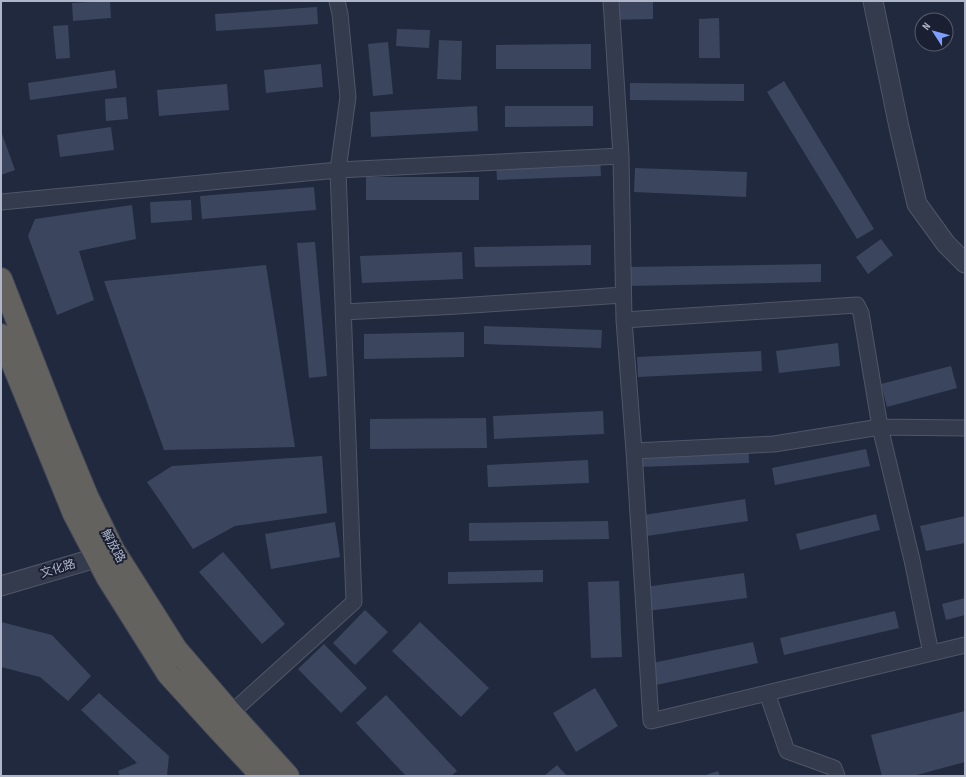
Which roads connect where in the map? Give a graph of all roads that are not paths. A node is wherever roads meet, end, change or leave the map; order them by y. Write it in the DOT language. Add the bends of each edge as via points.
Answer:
graph roads {
  1 [pos="611,1"];
  2 [pos="873,1"];
  3 [pos="339,7"];
  4 [pos="621,156"];
  5 [pos="338,170"];
  6 [pos="1,202"];
  7 [pos="965,263"];
  8 [pos="1,279"];
  9 [pos="623,295"];
  10 [pos="343,312"];
  11 [pos="624,320"];
  12 [pos="1,335"];
  13 [pos="880,427"];
  14 [pos="965,428"];
  15 [pos="634,451"];
  16 [pos="105,554"];
  17 [pos="1,586"];
  18 [pos="965,645"];
  19 [pos="931,653"];
  20 [pos="767,694"];
  21 [pos="231,713"];
  22 [pos="262,776"];
  23 [pos="288,776"];
  24 [pos="836,776"];
  1 -- 4 [label="street"];
  2 -- 7 [label="street" via="917,204 946,244"];
  3 -- 5 [label="street" via="348,97"];
  4 -- 5 [label="street"];
  4 -- 9 [label="street"];
  5 -- 6 [label="street"];
  5 -- 10 [label="street"];
  8 -- 16 [label="highway, 解放路" via="87,496"];
  9 -- 10 [label="street"];
  9 -- 11 [label="street"];
  10 -- 21 [label="street" via="354,602"];
  11 -- 13 [label="street" via="857,304"];
  11 -- 15 [label="street"];
  12 -- 16 [label="highway, 解放路" via="74,514"];
  13 -- 14 [label="street"];
  13 -- 15 [label="street" via="774,444"];
  13 -- 19 [label="street"];
  15 -- 20 [label="street" via="651,721"];
  16 -- 17 [label="street, 文化路"];
  16 -- 21 [label="highway, 解放路" via="176,649"];
  16 -- 22 [label="highway, 解放路" via="107,577 168,674"];
  18 -- 19 [label="street"];
  19 -- 20 [label="street"];
  20 -- 24 [label="street" via="787,751 834,768"];
  21 -- 23 [label="highway, 解放路"];
}
